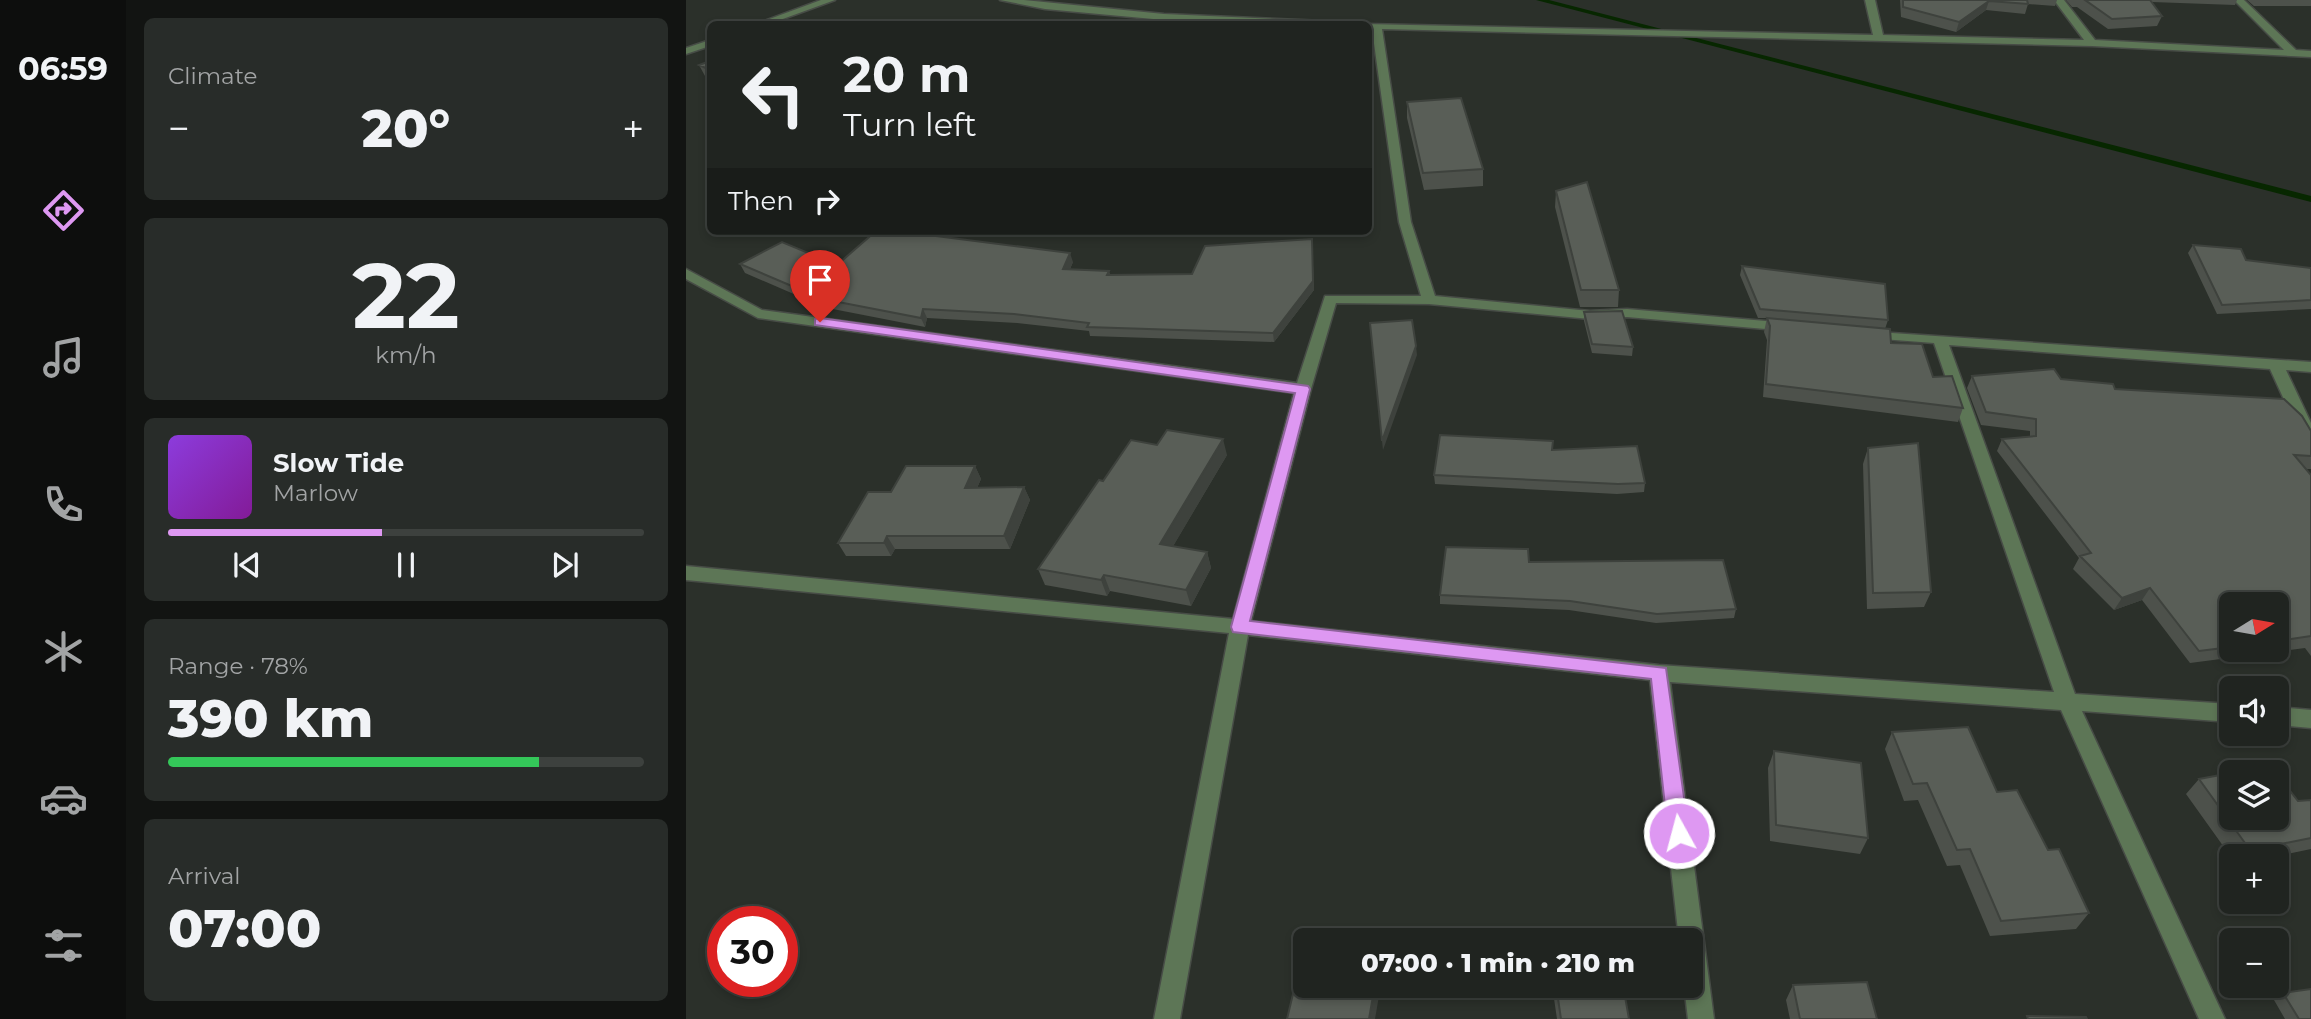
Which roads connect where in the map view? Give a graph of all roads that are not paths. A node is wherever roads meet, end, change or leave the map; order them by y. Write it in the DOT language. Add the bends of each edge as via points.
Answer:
graph roads {
  1 [pos="830,0"];
  2 [pos="1004,0"];
  3 [pos="1870,0"];
  4 [pos="2059,0"];
  5 [pos="2239,0"];
  6 [pos="1093,10"];
  7 [pos="770,21"];
  8 [pos="1098,21"];
  9 [pos="1227,21"];
  10 [pos="1373,26"];
  11 [pos="1879,39"];
  12 [pos="2092,43"];
  13 [pos="707,44"];
  14 [pos="686,51"];
  15 [pos="2294,54"];
  16 [pos="2311,54"];
  17 [pos="686,273"];
  18 [pos="1429,300"];
  19 [pos="1804,329"];
  20 [pos="1859,333"];
  21 [pos="1940,340"];
  22 [pos="2276,365"];
  23 [pos="2311,367"];
  24 [pos="1303,389"];
  25 [pos="2311,441"];
  26 [pos="686,573"];
  27 [pos="1240,627"];
  28 [pos="1659,673"];
  29 [pos="2067,701"];
  30 [pos="2219,712"];
  31 [pos="2289,717"];
  32 [pos="2311,719"];
  33 [pos="1167,1019"];
  34 [pos="1701,1019"];
  35 [pos="2212,1019"];
  1 -- 7 [label="street"];
  2 -- 6 [label="street"];
  3 -- 11 [label="street"];
  4 -- 12 [label="street"];
  5 -- 15 [label="street"];
  6 -- 8 [label="street"];
  6 -- 9 [label="street"];
  10 -- 11 [label="street"];
  10 -- 18 [label="street" via="1405,222"];
  11 -- 12 [label="street"];
  12 -- 15 [label="street"];
  13 -- 14 [label="street"];
  15 -- 16 [label="street"];
  17 -- 24 [label="street" via="758,314"];
  18 -- 19 [label="street"];
  18 -- 24 [label="street" via="1330,299"];
  20 -- 21 [label="street"];
  21 -- 22 [label="street"];
  21 -- 29 [label="street"];
  22 -- 23 [label="street"];
  22 -- 25 [label="street"];
  24 -- 27 [label="street"];
  26 -- 27 [label="street"];
  27 -- 28 [label="street"];
  27 -- 33 [label="street"];
  28 -- 29 [label="street"];
  28 -- 34 [label="street"];
  29 -- 30 [label="street"];
  29 -- 35 [label="street"];
  31 -- 32 [label="street"];
}
